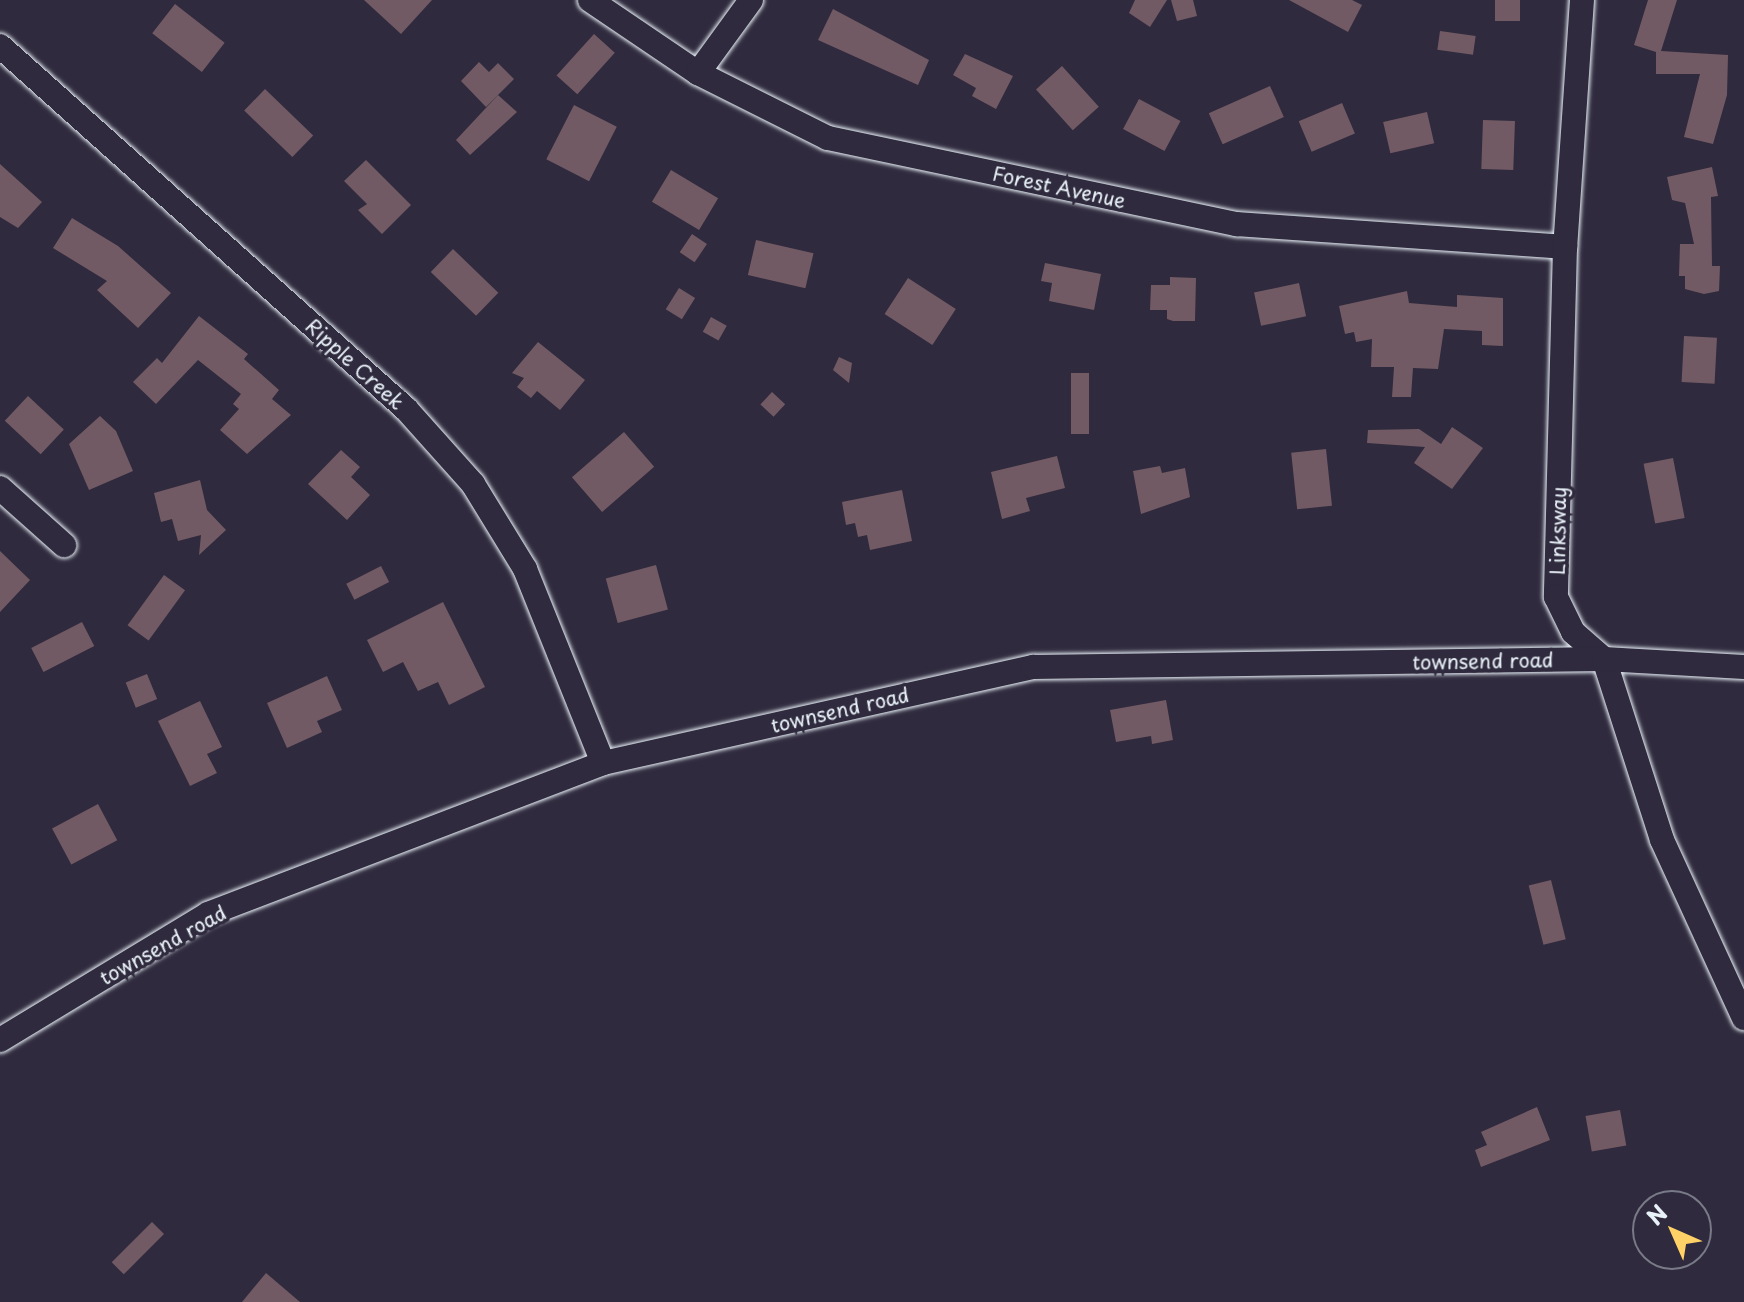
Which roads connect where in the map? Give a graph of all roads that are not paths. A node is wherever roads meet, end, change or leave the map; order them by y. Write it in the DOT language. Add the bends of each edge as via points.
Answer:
graph roads {
  1 [pos="590,0"];
  2 [pos="751,0"];
  3 [pos="1582,0"];
  4 [pos="0,46"];
  5 [pos="698,73"];
  6 [pos="1565,247"];
  7 [pos="0,488"];
  8 [pos="64,545"];
  9 [pos="1604,659"];
  10 [pos="1744,667"];
  11 [pos="603,763"];
  12 [pos="1744,1018"];
  13 [pos="0,1040"];
  1 -- 5 [label="street, Forest Avenue"];
  2 -- 5 [label="street"];
  3 -- 6 [label="street, Linksway"];
  4 -- 11 [label="street, Ripple Creek" via="406,409 473,484 525,569"];
  5 -- 6 [label="street, Forest Avenue" via="828,138 1237,224"];
  6 -- 9 [label="street, Linksway" via="1556,597 1573,632"];
  7 -- 8 [label="street"];
  9 -- 10 [label="street, townsend road"];
  9 -- 11 [label="street, townsend road" via="1033,667"];
  9 -- 12 [label="street" via="1662,840"];
  11 -- 13 [label="street, townsend road" via="208,914"];
}
